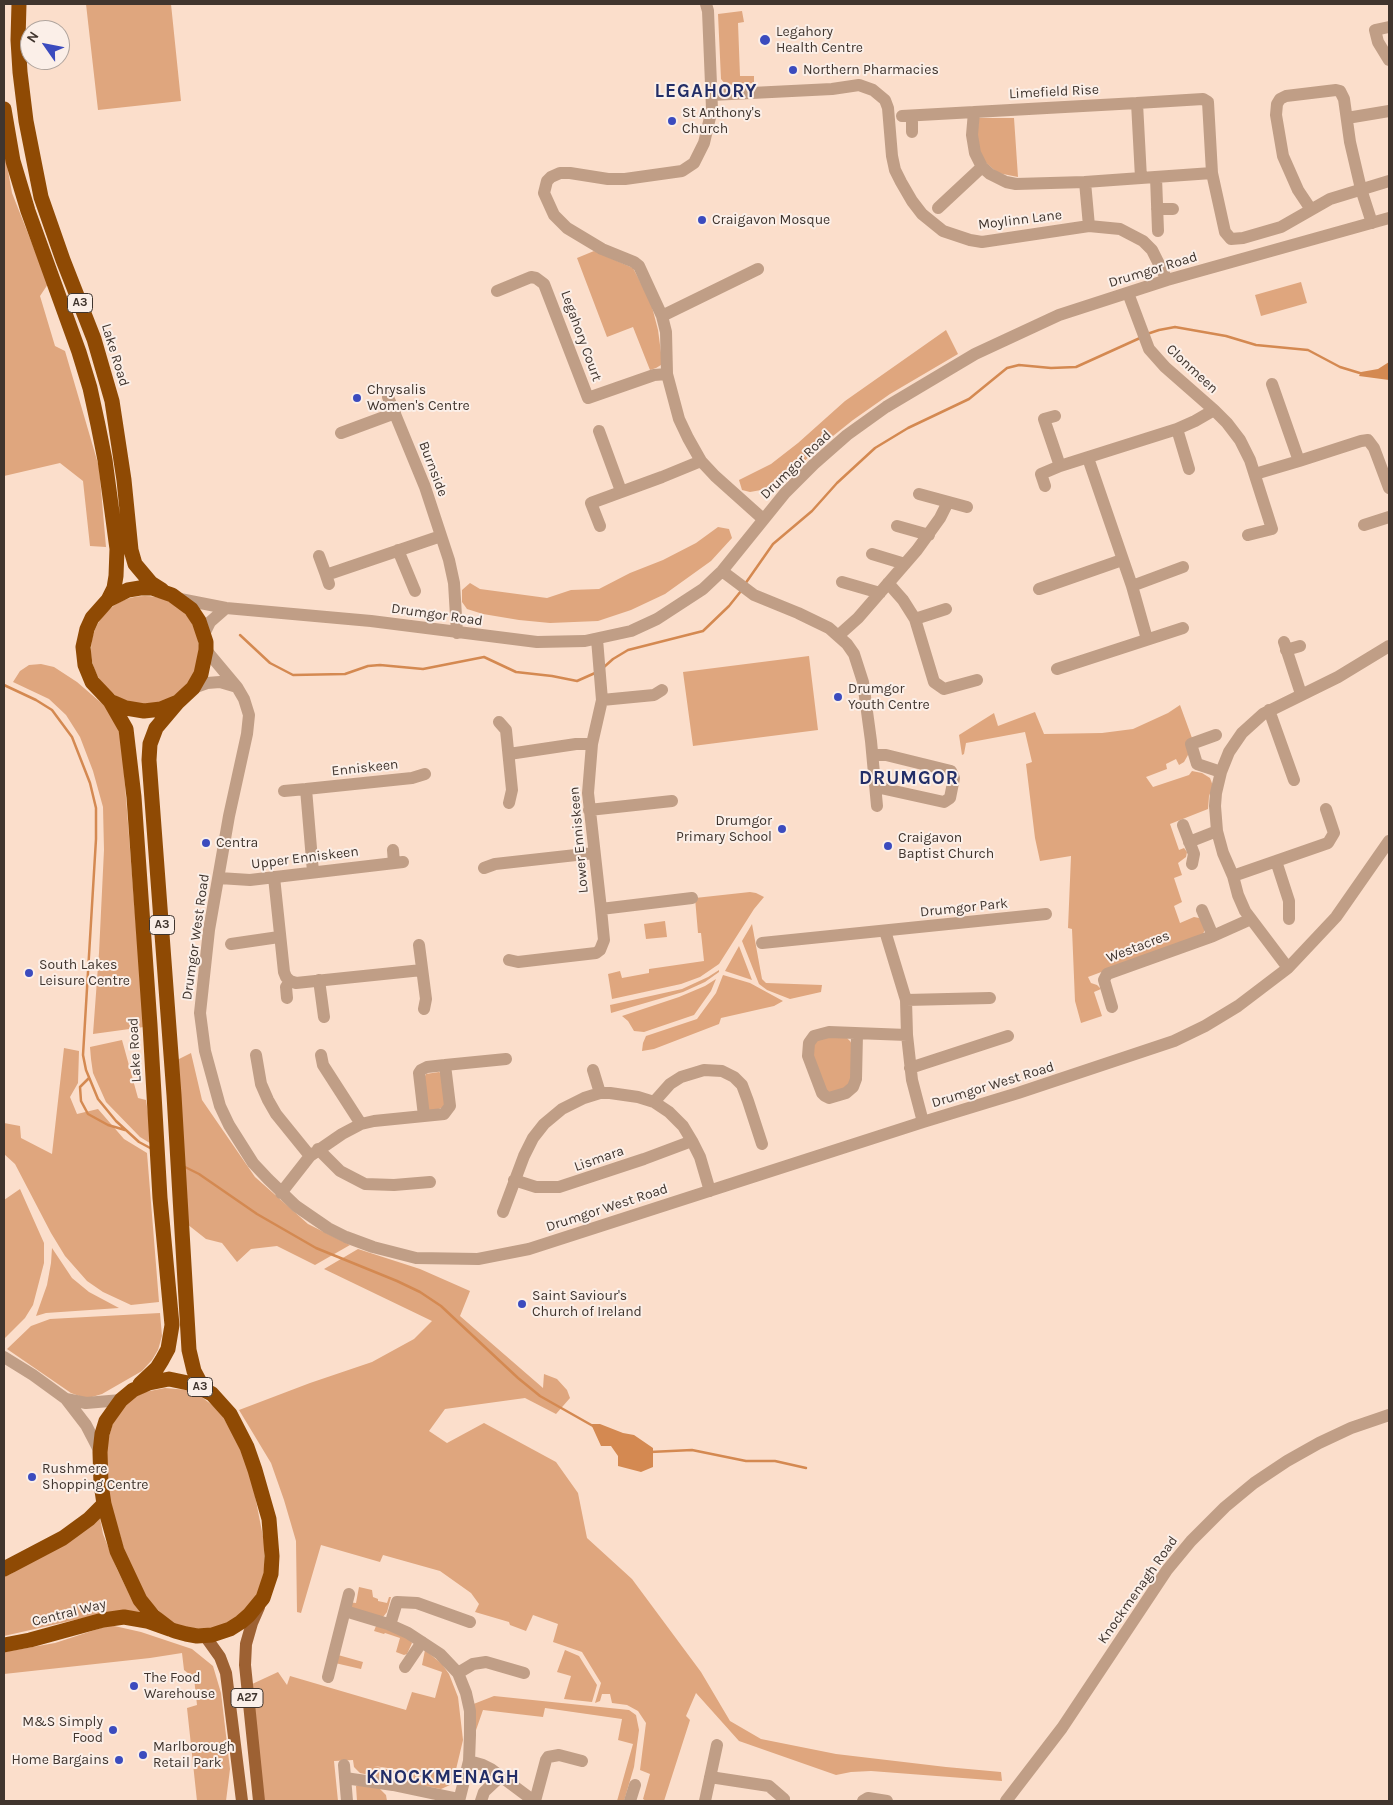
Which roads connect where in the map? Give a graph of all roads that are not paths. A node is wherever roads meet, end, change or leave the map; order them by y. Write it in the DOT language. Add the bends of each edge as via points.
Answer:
graph roads {
  1 [pos="19,4"];
  2 [pos="706,4"];
  3 [pos="1389,27"];
  4 [pos="1389,60"];
  5 [pos="711,95"];
  6 [pos="1137,103"];
  7 [pos="4,109"];
  8 [pos="1389,111"];
  9 [pos="974,112"];
  10 [pos="1347,118"];
  11 [pos="912,132"];
  12 [pos="982,167"];
  13 [pos="1212,173"];
  14 [pos="1156,177"];
  15 [pos="1141,178"];
  16 [pos="1389,181"];
  17 [pos="1085,182"];
  18 [pos="1361,189"];
  19 [pos="938,208"];
  20 [pos="1310,208"];
  21 [pos="1157,209"];
  22 [pos="1173,209"];
  23 [pos="1389,218"];
  24 [pos="1372,223"];
  25 [pos="1089,226"];
  26 [pos="1158,231"];
  27 [pos="758,269"];
  28 [pos="1168,280"];
  29 [pos="497,290"];
  30 [pos="1128,293"];
  31 [pos="662,316"];
  32 [pos="667,374"];
  33 [pos="1272,384"];
  34 [pos="388,397"];
  35 [pos="1214,410"];
  36 [pos="395,413"];
  37 [pos="1055,416"];
  38 [pos="1177,429"];
  39 [pos="599,431"];
  40 [pos="341,433"];
  41 [pos="1088,458"];
  42 [pos="1300,460"];
  43 [pos="701,461"];
  44 [pos="1060,466"];
  45 [pos="1189,469"];
  46 [pos="1255,474"];
  47 [pos="1045,486"];
  48 [pos="1389,488"];
  49 [pos="621,491"];
  50 [pos="919,494"];
  51 [pos="948,502"];
  52 [pos="967,508"];
  53 [pos="1389,517"];
  54 [pos="763,519"];
  55 [pos="1364,524"];
  56 [pos="600,526"];
  57 [pos="897,526"];
  58 [pos="929,535"];
  59 [pos="1248,535"];
  60 [pos="441,536"];
  61 [pos="398,550"];
  62 [pos="872,554"];
  63 [pos="319,556"];
  64 [pos="1122,560"];
  65 [pos="905,564"];
  66 [pos="1183,567"];
  67 [pos="722,571"];
  68 [pos="842,582"];
  69 [pos="1132,586"];
  70 [pos="884,588"];
  71 [pos="1039,589"];
  72 [pos="164,591"];
  73 [pos="415,591"];
  74 [pos="180,599"];
  75 [pos="108,600"];
  76 [pos="226,608"];
  77 [pos="946,609"];
  78 [pos="915,619"];
  79 [pos="1183,628"];
  80 [pos="457,633"];
  81 [pos="204,634"];
  82 [pos="839,635"];
  83 [pos="1147,638"];
  84 [pos="597,639"];
  85 [pos="1300,646"];
  86 [pos="1389,646"];
  87 [pos="206,650"];
  88 [pos="1057,669"];
  89 [pos="977,680"];
  90 [pos="237,687"];
  91 [pos="193,688"];
  92 [pos="662,690"];
  93 [pos="1301,694"];
  94 [pos="602,700"];
  95 [pos="110,701"];
  96 [pos="178,702"];
  97 [pos="1269,710"];
  98 [pos="499,722"];
  99 [pos="1216,735"];
  100 [pos="592,744"];
  101 [pos="509,754"];
  102 [pos="873,755"];
  103 [pos="1221,772"];
  104 [pos="425,774"];
  105 [pos="1294,780"];
  106 [pos="876,787"];
  107 [pos="306,788"];
  108 [pos="284,791"];
  109 [pos="665,798"];
  110 [pos="509,803"];
  111 [pos="877,806"];
  112 [pos="1326,809"];
  113 [pos="589,810"];
  114 [pos="1183,825"];
  115 [pos="1217,831"];
  116 [pos="1389,841"];
  117 [pos="1190,842"];
  118 [pos="393,850"];
  119 [pos="594,853"];
  120 [pos="1276,861"];
  121 [pos="1192,864"];
  122 [pos="484,868"];
  123 [pos="313,872"];
  124 [pos="1233,876"];
  125 [pos="274,877"];
  126 [pos="219,878"];
  127 [pos="692,898"];
  128 [pos="601,909"];
  129 [pos="1202,910"];
  130 [pos="1046,914"];
  131 [pos="1251,919"];
  132 [pos="1289,919"];
  133 [pos="885,931"];
  134 [pos="1213,936"];
  135 [pos="280,938"];
  136 [pos="762,942"];
  137 [pos="231,944"];
  138 [pos="419,945"];
  139 [pos="509,960"];
  140 [pos="1288,968"];
  141 [pos="422,970"];
  142 [pos="290,980"];
  143 [pos="319,980"];
  144 [pos="287,998"];
  145 [pos="990,998"];
  146 [pos="906,1000"];
  147 [pos="1112,1007"];
  148 [pos="424,1010"];
  149 [pos="324,1017"];
  150 [pos="857,1034"];
  151 [pos="907,1035"];
  152 [pos="1008,1036"];
  153 [pos="256,1055"];
  154 [pos="321,1055"];
  155 [pos="506,1059"];
  156 [pos="445,1065"];
  157 [pos="910,1068"];
  158 [pos="593,1070"];
  159 [pos="600,1094"];
  160 [pos="654,1102"];
  161 [pos="424,1116"];
  162 [pos="923,1122"];
  163 [pos="361,1124"];
  164 [pos="692,1141"];
  165 [pos="762,1144"];
  166 [pos="314,1153"];
  167 [pos="424,1178"];
  168 [pos="514,1180"];
  169 [pos="710,1191"];
  170 [pos="281,1192"];
  171 [pos="503,1212"];
  172 [pos="4,1357"];
  173 [pos="203,1388"];
  174 [pos="133,1390"];
  175 [pos="66,1399"];
  176 [pos="121,1400"];
  177 [pos="1389,1415"];
  178 [pos="100,1452"];
  179 [pos="104,1504"];
  180 [pos="4,1569"];
  181 [pos="349,1594"];
  182 [pos="263,1598"];
  183 [pos="345,1611"];
  184 [pos="470,1622"];
  185 [pos="390,1624"];
  186 [pos="170,1629"];
  187 [pos="205,1636"];
  188 [pos="422,1642"];
  189 [pos="4,1645"];
  190 [pos="405,1667"];
  191 [pos="458,1672"];
  192 [pos="524,1673"];
  193 [pos="328,1678"];
  194 [pos="717,1745"];
  195 [pos="469,1761"];
  196 [pos="582,1761"];
  197 [pos="501,1776"];
  198 [pos="710,1777"];
  199 [pos="635,1785"];
  200 [pos="459,1800"];
  201 [pos="242,1801"];
  202 [pos="259,1801"];
  203 [pos="347,1801"];
  204 [pos="481,1801"];
  205 [pos="534,1801"];
  206 [pos="630,1801"];
  207 [pos="705,1801"];
  208 [pos="784,1801"];
  209 [pos="863,1801"];
  210 [pos="887,1801"];
  211 [pos="1006,1801"];
  1 -- 72 [label="highway, Lake Road / A3" via="20,72 26,121 42,197 94,339 112,401 135,564 151,583"];
  2 -- 5 [label="street"];
  3 -- 4 [label="street" via="1375,30"];
  5 -- 25 [label="street, Moylinn Lane" via="859,85 873,90 885,100 892,156 900,182 922,214 944,231 982,242"];
  5 -- 31 [label="street" via="712,108 704,143 699,157 688,168 674,173 608,179 560,173 551,177 544,187 550,208 567,228 639,266"];
  6 -- 9 [label="street, Limefield Rise"];
  6 -- 13 [label="street, Limefield Rise" via="1206,100 1209,105"];
  6 -- 15 [label="street"];
  7 -- 75 [label="highway, A3" via="13,161 28,212 90,388 105,460 117,548 114,588"];
  8 -- 10 [label="street"];
  9 -- 11 [label="street, Limefield Rise" via="907,116"];
  9 -- 12 [label="street" via="973,144"];
  10 -- 18 [label="street"];
  10 -- 20 [label="street" via="1342,94 1336,90 1286,96 1276,104 1283,156"];
  12 -- 17 [label="street" via="997,178 1016,184"];
  12 -- 19 [label="street"];
  13 -- 14 [label="street"];
  13 -- 20 [label="street" via="1225,232 1231,239 1281,227"];
  14 -- 15 [label="street"];
  14 -- 21 [label="street"];
  15 -- 17 [label="street"];
  16 -- 18 [label="street"];
  17 -- 25 [label="street"];
  18 -- 20 [label="street"];
  18 -- 24 [label="street"];
  21 -- 22 [label="street"];
  21 -- 26 [label="street"];
  23 -- 24 [label="street, Drumgor Road"];
  24 -- 28 [label="street, Drumgor Road"];
  25 -- 28 [label="street, Moylinn Lane" via="1131,233 1144,241"];
  27 -- 31 [label="street"];
  28 -- 30 [label="street, Drumgor Road"];
  29 -- 32 [label="street, Legahory Court" via="531,277 544,284 588,398 654,375"];
  30 -- 35 [label="street, Clonmeen" via="1149,349"];
  30 -- 54 [label="street, Drumgor Road" via="1025,330 975,354 886,407 814,464"];
  31 -- 32 [label="street" via="666,332"];
  32 -- 43 [label="street" via="679,419"];
  33 -- 42 [label="street"];
  34 -- 36 [label="street, Burnside"];
  35 -- 38 [label="street, Clonmeen"];
  35 -- 46 [label="street, Clonmeen" via="1240,440"];
  36 -- 40 [label="street"];
  36 -- 60 [label="street, Burnside"];
  37 -- 44 [label="street" via="1044,419"];
  38 -- 41 [label="street, Clonmeen"];
  38 -- 45 [label="street"];
  39 -- 49 [label="street"];
  41 -- 44 [label="street, Clonmeen"];
  41 -- 64 [label="street"];
  42 -- 46 [label="street"];
  42 -- 48 [label="street" via="1368,440"];
  43 -- 49 [label="street"];
  43 -- 54 [label="street"];
  44 -- 47 [label="street, Clonmeen" via="1041,474"];
  46 -- 59 [label="street, Clonmeen" via="1272,529"];
  49 -- 56 [label="street" via="591,503"];
  50 -- 51 [label="street"];
  51 -- 52 [label="street"];
  51 -- 58 [label="street"];
  53 -- 55 [label="street"];
  54 -- 67 [label="street, Drumgor Road"];
  57 -- 58 [label="street"];
  58 -- 65 [label="street"];
  60 -- 61 [label="street"];
  60 -- 80 [label="street, Burnside" via="454,583"];
  61 -- 63 [label="street" via="328,580"];
  61 -- 73 [label="street"];
  62 -- 65 [label="street"];
  64 -- 69 [label="street"];
  64 -- 71 [label="street"];
  65 -- 70 [label="street"];
  66 -- 69 [label="street"];
  67 -- 82 [label="street" via="754,595 806,616"];
  67 -- 84 [label="street, Drumgor Road" via="703,589 657,619 631,632"];
  68 -- 70 [label="street"];
  69 -- 83 [label="street"];
  70 -- 78 [label="street" via="903,600"];
  70 -- 82 [label="street"];
  72 -- 74 [label="highway, A3"];
  72 -- 75 [label="highway, A3" via="140,588"];
  74 -- 76 [label="street, Drumgor Road"];
  74 -- 81 [label="highway, A3" via="191,608"];
  75 -- 95 [label="highway, A3" via="92,618 83,647 85,665 92,682"];
  76 -- 80 [label="street, Drumgor Road" via="371,621"];
  76 -- 81 [label="street" via="210,622"];
  77 -- 78 [label="street"];
  78 -- 89 [label="street" via="934,682 944,690"];
  79 -- 83 [label="street"];
  80 -- 84 [label="street, Drumgor Road" via="537,642"];
  81 -- 87 [label="highway, A3"];
  82 -- 102 [label="street" via="854,654 859,667"];
  83 -- 88 [label="street"];
  84 -- 94 [label="street, Lower Enniskeen"];
  85 -- 93 [label="street" via="1285,646"];
  86 -- 93 [label="street" via="1338,677"];
  87 -- 90 [label="street, Drumgor West Road"];
  87 -- 91 [label="highway, A3" via="201,674"];
  90 -- 91 [label="street" via="220,682"];
  90 -- 126 [label="street, Drumgor West Road" via="248,707 249,723"];
  91 -- 96 [label="highway, A3"];
  92 -- 94 [label="street" via="654,695"];
  93 -- 97 [label="street"];
  94 -- 100 [label="street, Lower Enniskeen"];
  95 -- 96 [label="highway, A3" via="144,711"];
  95 -- 174 [label="highway, Lake Road / A3" via="126,729 134,797 157,1152 172,1325 168,1349 157,1368"];
  96 -- 173 [label="highway, A3" via="156,728 149,760 190,1350"];
  97 -- 103 [label="street" via="1242,733"];
  97 -- 105 [label="street"];
  98 -- 101 [label="street" via="506,730"];
  99 -- 103 [label="street" via="1192,744 1197,764"];
  100 -- 101 [label="street"];
  100 -- 113 [label="street, Lower Enniskeen"];
  101 -- 110 [label="street" via="512,790"];
  102 -- 106 [label="street"];
  102 -- 106 [label="street" via="886,755 951,771 954,778 950,798 944,802"];
  103 -- 115 [label="street" via="1215,806"];
  104 -- 107 [label="street, Enniskeen"];
  106 -- 111 [label="street"];
  107 -- 108 [label="street, Enniskeen"];
  107 -- 123 [label="street"];
  109 -- 113 [label="street"];
  112 -- 120 [label="street" via="1334,833 1332,839"];
  113 -- 119 [label="street, Lower Enniskeen"];
  114 -- 117 [label="street"];
  115 -- 117 [label="street"];
  115 -- 124 [label="street"];
  116 -- 140 [label="street, Drumgor West Road" via="1336,917"];
  117 -- 121 [label="street" via="1194,854"];
  118 -- 123 [label="street, Upper Enniskeen" via="399,863"];
  119 -- 122 [label="street"];
  119 -- 128 [label="street, Lower Enniskeen"];
  120 -- 124 [label="street"];
  120 -- 132 [label="street" via="1289,901"];
  123 -- 125 [label="street, Upper Enniskeen"];
  124 -- 131 [label="street" via="1238,895"];
  125 -- 126 [label="street, Upper Enniskeen" via="250,880"];
  125 -- 135 [label="street"];
  126 -- 170 [label="street, Drumgor West Road" via="204,966 200,1013 202,1035 214,1088 229,1125 253,1163"];
  127 -- 128 [label="street"];
  128 -- 139 [label="street, Lower Enniskeen" via="602,954 518,962"];
  129 -- 134 [label="street"];
  130 -- 133 [label="street, Drumgor Park"];
  131 -- 134 [label="street, Westacres"];
  131 -- 140 [label="street"];
  133 -- 136 [label="street, Drumgor Park"];
  133 -- 146 [label="street"];
  134 -- 147 [label="street, Westacres" via="1107,974 1104,980"];
  135 -- 137 [label="street"];
  135 -- 142 [label="street" via="284,972"];
  138 -- 141 [label="street"];
  140 -- 162 [label="street, Drumgor West Road" via="1238,1006 1174,1041"];
  141 -- 143 [label="street"];
  141 -- 148 [label="street" via="426,999"];
  142 -- 143 [label="street" via="296,983"];
  142 -- 144 [label="street" via="286,987"];
  143 -- 149 [label="street"];
  145 -- 146 [label="street"];
  146 -- 151 [label="street"];
  150 -- 150 [label="street" via="820,1033 809,1043 808,1056 822,1093 829,1098 854,1087"];
  150 -- 151 [label="street"];
  151 -- 157 [label="street"];
  152 -- 157 [label="street"];
  153 -- 166 [label="street" via="261,1084 276,1114"];
  154 -- 163 [label="street" via="323,1065"];
  155 -- 156 [label="street"];
  156 -- 161 [label="street" via="421,1070"];
  156 -- 161 [label="street" via="450,1106 444,1114"];
  157 -- 162 [label="street"];
  158 -- 159 [label="street"];
  159 -- 160 [label="street" via="624,1095"];
  159 -- 168 [label="street" via="562,1109 544,1124 533,1138"];
  160 -- 164 [label="street" via="678,1120"];
  160 -- 165 [label="street" via="681,1077 704,1070 722,1071 742,1086"];
  161 -- 163 [label="street"];
  162 -- 169 [label="street, Drumgor West Road"];
  163 -- 166 [label="street"];
  164 -- 168 [label="street, Lismara" via="558,1187 536,1187"];
  164 -- 169 [label="street"];
  166 -- 167 [label="street" via="365,1184 394,1185"];
  166 -- 170 [label="street"];
  168 -- 171 [label="street"];
  169 -- 170 [label="street, Drumgor West Road" via="529,1249 458,1260 416,1258 346,1237 311,1216"];
  172 -- 175 [label="street"];
  173 -- 174 [label="highway, A3" via="169,1379"];
  173 -- 182 [label="highway, A3" via="230,1414 247,1447 260,1487 269,1519 272,1556 271,1574"];
  174 -- 176 [label="highway, A3"];
  175 -- 176 [label="street" via="86,1403"];
  175 -- 178 [label="street" via="86,1425"];
  176 -- 178 [label="highway, A3" via="106,1421"];
  177 -- 211 [label="street, Knockmenagh Road" via="1319,1443 1262,1478 1224,1507 1167,1570 1062,1728"];
  178 -- 179 [label="highway, A3"];
  179 -- 180 [label="highway" via="90,1519 63,1538"];
  179 -- 186 [label="highway, A3" via="117,1551 133,1586 147,1609"];
  181 -- 183 [label="street"];
  182 -- 187 [label="highway, A3" via="230,1630"];
  182 -- 202 [label="main road, A27" via="248,1634 245,1665"];
  183 -- 185 [label="street"];
  183 -- 193 [label="street"];
  184 -- 185 [label="street" via="417,1604 397,1602"];
  185 -- 188 [label="street"];
  186 -- 187 [label="highway, A3"];
  186 -- 189 [label="highway, Central Way / A3" via="136,1618 114,1618"];
  187 -- 201 [label="main road, A27" via="220,1657 227,1678"];
  188 -- 190 [label="street"];
  188 -- 191 [label="street"];
  191 -- 192 [label="street" via="486,1662"];
  191 -- 195 [label="street" via="470,1711"];
  194 -- 198 [label="street"];
  195 -- 197 [label="street"];
  195 -- 200 [label="street"];
  196 -- 205 [label="street" via="555,1754 548,1757"];
  197 -- 204 [label="street" via="484,1792"];
  197 -- 205 [label="street"];
  198 -- 207 [label="street"];
  198 -- 208 [label="street" via="769,1786"];
  199 -- 206 [label="street"];
  200 -- 203 [label="street" via="344,1771"];
  209 -- 210 [label="street" via="868,1798"];
}
